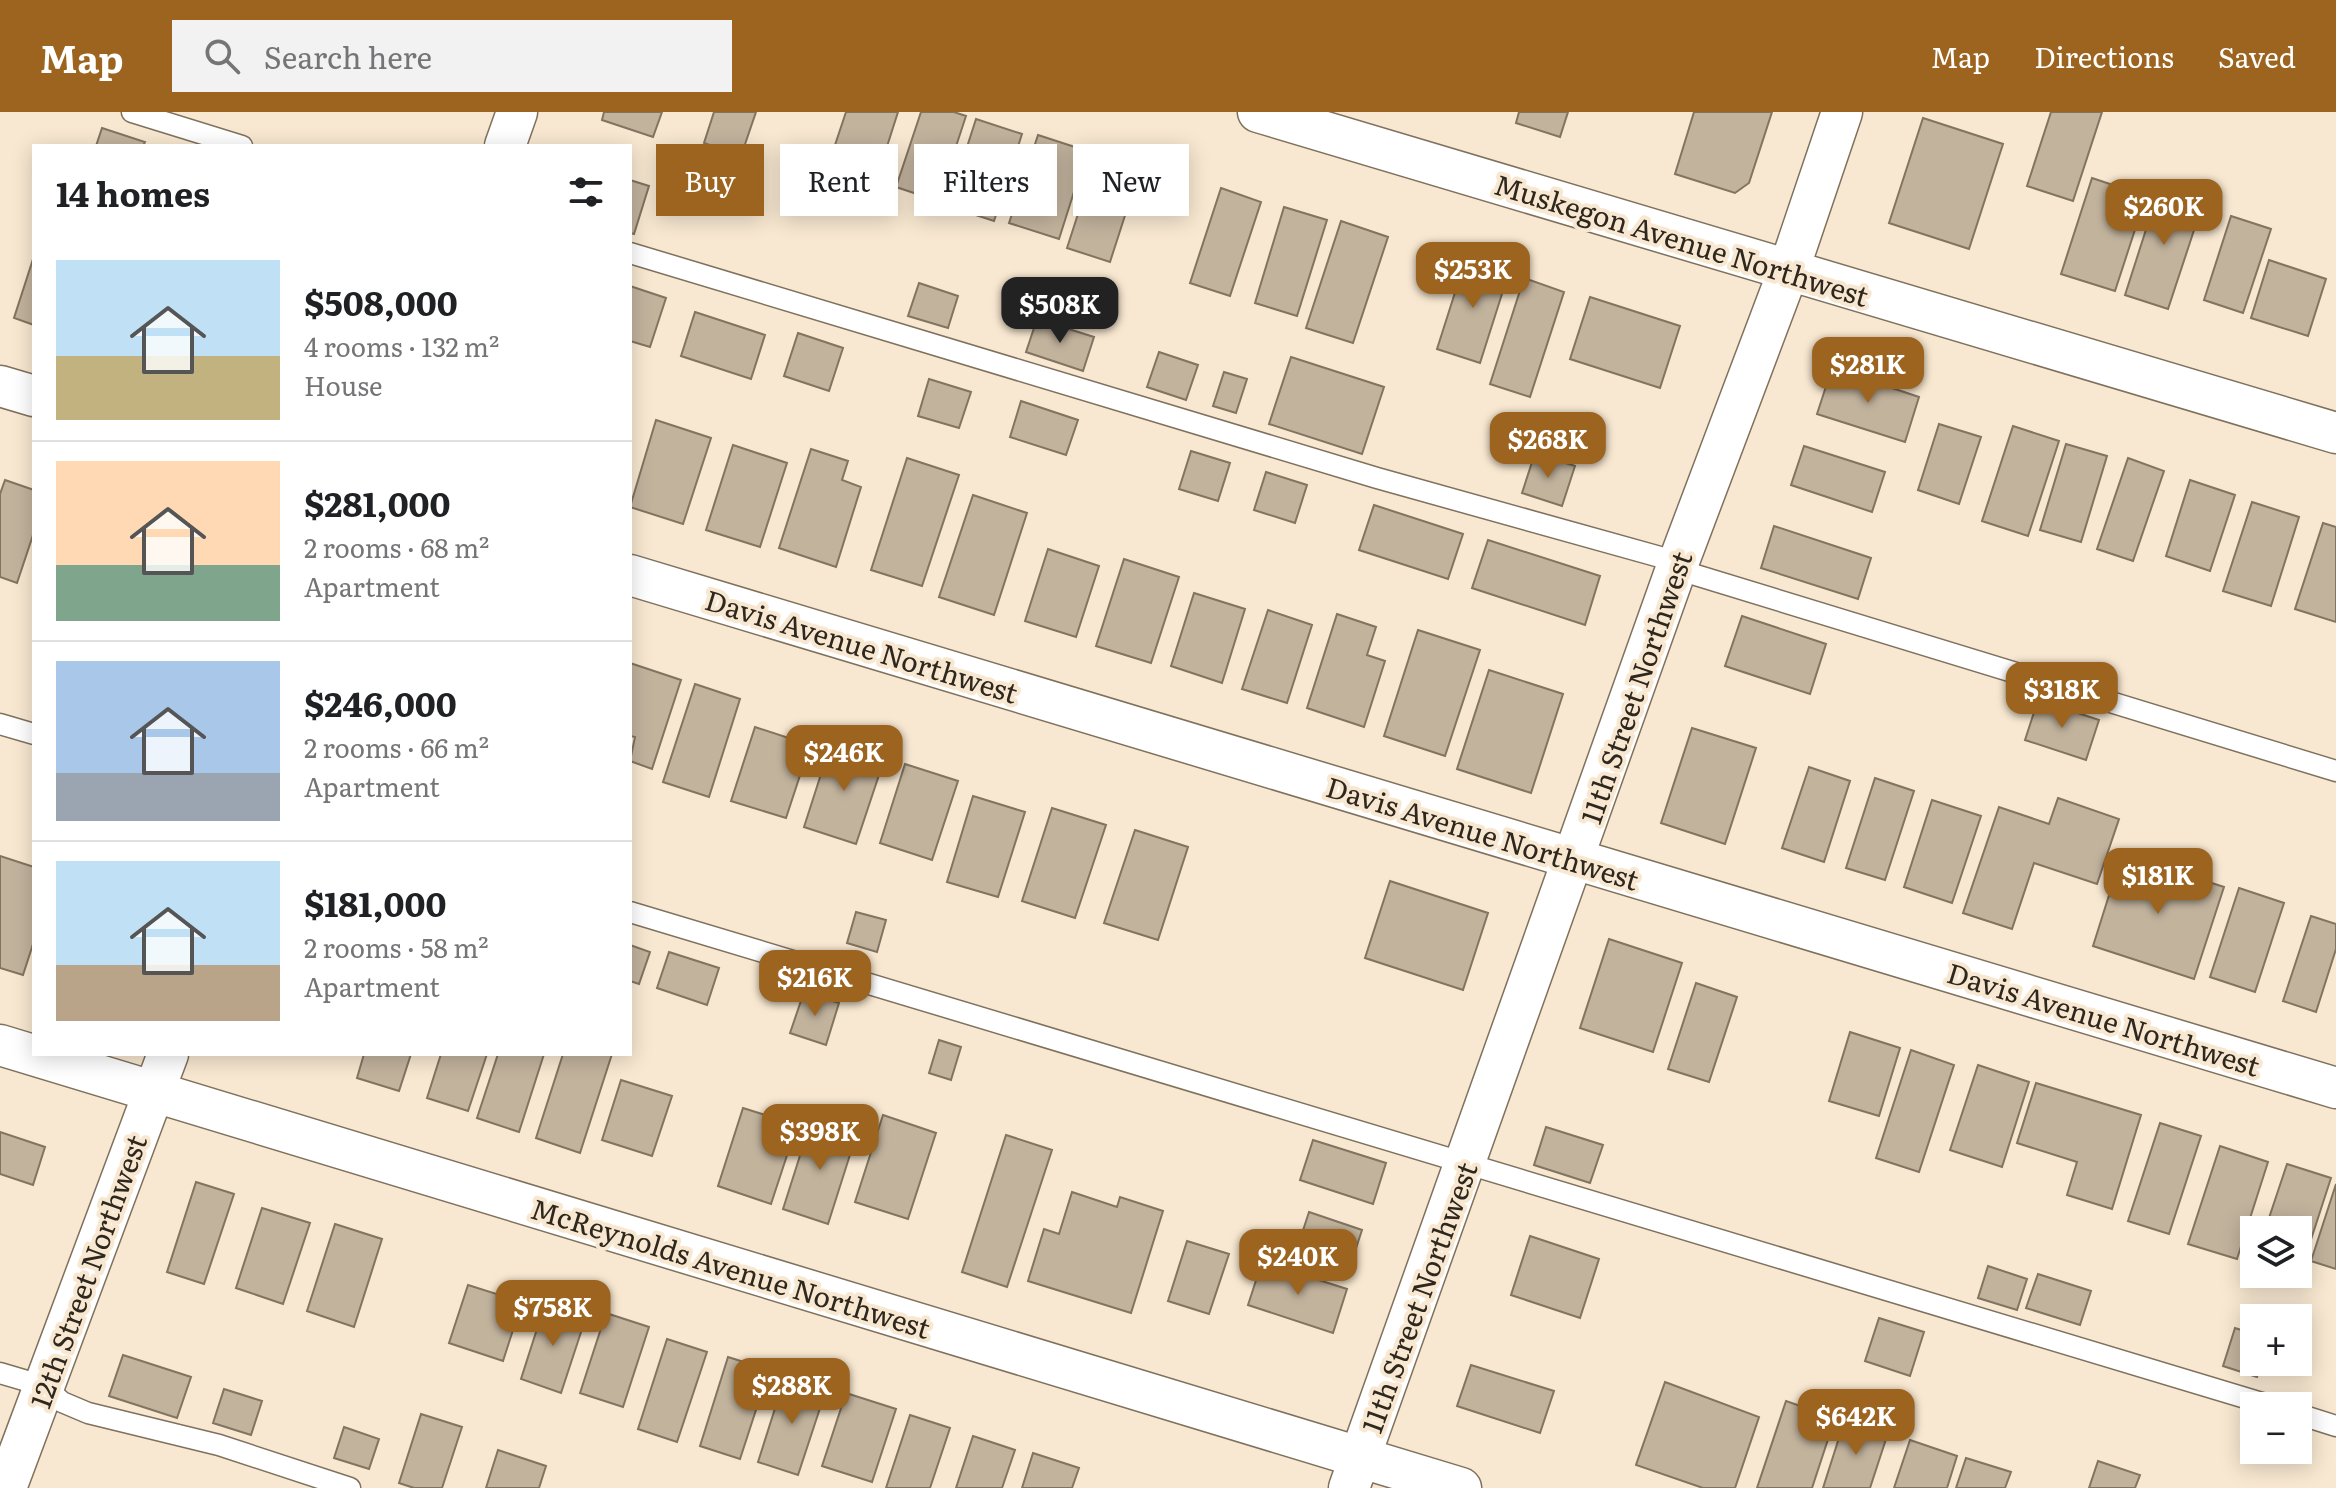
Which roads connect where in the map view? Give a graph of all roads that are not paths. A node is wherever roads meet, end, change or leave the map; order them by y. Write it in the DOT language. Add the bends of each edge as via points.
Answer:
graph roads {
  1 [pos="132,112"];
  2 [pos="517,112"];
  3 [pos="1258,112"];
  4 [pos="1842,112"];
  5 [pos="236,144"];
  6 [pos="506,144"];
  7 [pos="632,254"];
  8 [pos="1788,272"];
  9 [pos="0,386"];
  10 [pos="32,395"];
  11 [pos="2336,433"];
  12 [pos="1677,566"];
  13 [pos="632,576"];
  14 [pos="0,724"];
  15 [pos="32,733"];
  16 [pos="2336,771"];
  17 [pos="1575,859"];
  18 [pos="632,913"];
  19 [pos="0,1045"];
  20 [pos="32,1055"];
  21 [pos="36,1056"];
  22 [pos="167,1056"];
  23 [pos="2336,1088"];
  24 [pos="154,1092"];
  25 [pos="1465,1164"];
  26 [pos="0,1373"];
  27 [pos="44,1386"];
  28 [pos="2240,1396"];
  29 [pos="2312,1418"];
  30 [pos="2336,1426"];
  31 [pos="1355,1473"];
  32 [pos="6,1488"];
  33 [pos="350,1488"];
  34 [pos="1461,1488"];
  1 -- 5 [label="lane"];
  2 -- 6 [label="street"];
  3 -- 8 [label="street, Muskegon Avenue Northwest"];
  4 -- 8 [label="street, 11th Street Northwest"];
  7 -- 12 [label="lane"];
  8 -- 11 [label="street, Muskegon Avenue Northwest"];
  8 -- 12 [label="street, 11th Street Northwest"];
  9 -- 10 [label="street"];
  12 -- 16 [label="lane"];
  12 -- 17 [label="street, 11th Street Northwest"];
  13 -- 17 [label="street, Davis Avenue Northwest"];
  14 -- 15 [label="lane"];
  17 -- 23 [label="street, Davis Avenue Northwest"];
  17 -- 25 [label="street, 11th Street Northwest"];
  18 -- 25 [label="lane"];
  19 -- 20 [label="street, McReynolds Avenue Northwest"];
  21 -- 24 [label="street, McReynolds Avenue Northwest"];
  22 -- 24 [label="street, 12th Street Northwest"];
  24 -- 27 [label="street, 12th Street Northwest"];
  24 -- 31 [label="street, McReynolds Avenue Northwest"];
  25 -- 28 [label="lane"];
  25 -- 31 [label="street, 11th Street Northwest"];
  26 -- 27 [label="lane"];
  27 -- 32 [label="street, 12th Street Northwest"];
  27 -- 33 [label="lane" via="62,1402 88,1413 219,1445"];
  29 -- 30 [label="lane"];
  31 -- 34 [label="street, McReynolds Avenue Northwest"];
}
